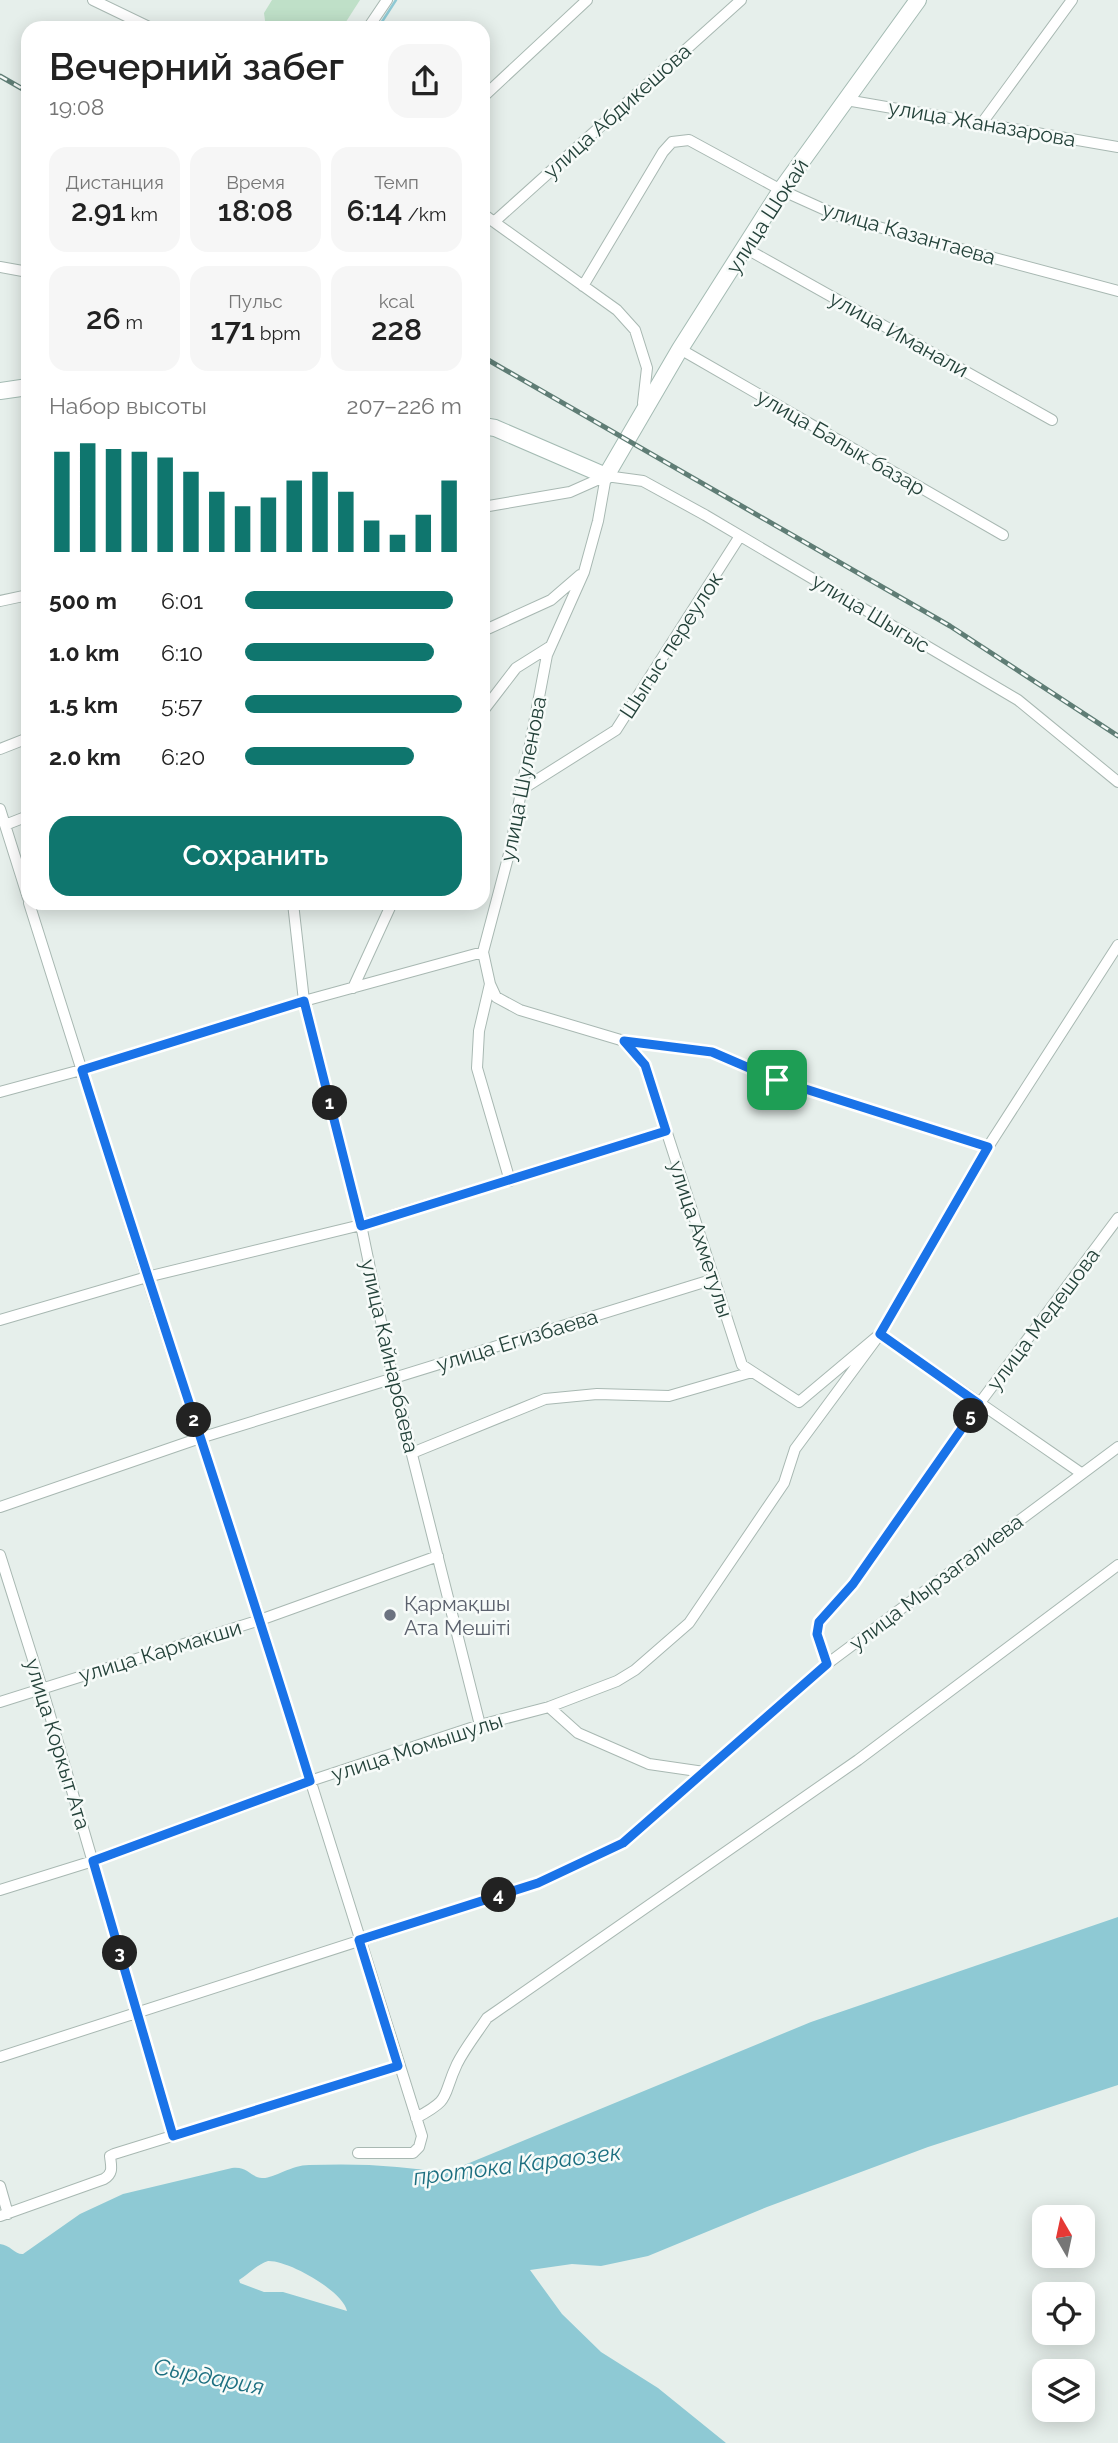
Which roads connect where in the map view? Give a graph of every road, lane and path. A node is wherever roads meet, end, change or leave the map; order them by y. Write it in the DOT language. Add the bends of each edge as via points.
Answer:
graph roads {
  1 [pos="93,0"];
  2 [pos="387,0"];
  3 [pos="587,0"];
  4 [pos="741,0"];
  5 [pos="918,0"];
  6 [pos="1072,0"];
  7 [pos="136,21"];
  8 [pos="373,21"];
  9 [pos="490,90"];
  10 [pos="846,100"];
  11 [pos="982,123"];
  12 [pos="1118,136"];
  13 [pos="1114,146"];
  14 [pos="781,190"];
  15 [pos="490,219"];
  16 [pos="494,222"];
  17 [pos="746,248"];
  18 [pos="0,267"];
  19 [pos="21,271"];
  20 [pos="583,286"];
  21 [pos="1118,291"];
  22 [pos="680,349"];
  23 [pos="21,388"];
  24 [pos="0,391"];
  25 [pos="1052,420"];
  26 [pos="636,424"];
  27 [pos="490,427"];
  28 [pos="606,476"];
  29 [pos="490,506"];
  30 [pos="1003,535"];
  31 [pos="740,536"];
  32 [pos="584,572"];
  33 [pos="21,596"];
  34 [pos="0,601"];
  35 [pos="490,628"];
  36 [pos="551,646"];
  37 [pos="490,701"];
  38 [pos="21,741"];
  39 [pos="0,749"];
  40 [pos="1118,782"];
  41 [pos="521,790"];
  42 [pos="0,809"];
  43 [pos="21,819"];
  44 [pos="5,825"];
  45 [pos="21,876"];
  46 [pos="32,910"];
  47 [pos="294,910"];
  48 [pos="389,910"];
  49 [pos="1118,945"];
  50 [pos="483,953"];
  51 [pos="490,984"];
  52 [pos="353,988"];
  53 [pos="304,1001"];
  54 [pos="624,1041"];
  55 [pos="82,1070"];
  56 [pos="0,1092"];
  57 [pos="666,1131"];
  58 [pos="988,1147"];
  59 [pos="510,1181"];
  60 [pos="1118,1218"];
  61 [pos="361,1226"];
  62 [pos="147,1277"];
  63 [pos="714,1279"];
  64 [pos="0,1320"];
  65 [pos="880,1334"];
  66 [pos="752,1371"];
  67 [pos="393,1379"];
  68 [pos="979,1404"];
  69 [pos="200,1438"];
  70 [pos="1118,1447"];
  71 [pos="412,1453"];
  72 [pos="1081,1473"];
  73 [pos="0,1507"];
  74 [pos="0,1555"];
  75 [pos="438,1556"];
  76 [pos="1118,1565"];
  77 [pos="260,1620"];
  78 [pos="827,1664"];
  79 [pos="42,1688"];
  80 [pos="0,1702"];
  81 [pos="549,1707"];
  82 [pos="480,1726"];
  83 [pos="704,1772"];
  84 [pos="310,1781"];
  85 [pos="93,1861"];
  86 [pos="0,1890"];
  87 [pos="359,1940"];
  88 [pos="137,2013"];
  89 [pos="0,2057"];
  90 [pos="398,2066"];
  91 [pos="416,2118"];
  92 [pos="173,2136"];
  93 [pos="358,2153"];
  94 [pos="0,2186"];
  95 [pos="4,2215"];
  1 -- 7 [label="street"];
  2 -- 8 [label="street"];
  3 -- 9 [label="street"];
  4 -- 16 [label="street, улица Абдикешова"];
  5 -- 10 [label="street, улица Шокай"];
  6 -- 11 [label="street"];
  10 -- 11 [label="street, улица Жаназарова"];
  10 -- 14 [label="street, улица Шокай"];
  11 -- 13 [label="street, улица Жаназарова"];
  12 -- 13 [label="street"];
  14 -- 17 [label="street, улица Шокай"];
  14 -- 20 [label="street, улица Казантаева" via="689,140 672,142"];
  14 -- 21 [label="street, улица Казантаева" via="841,217"];
  15 -- 16 [label="street"];
  16 -- 20 [label="street"];
  17 -- 22 [label="street, улица Шокай"];
  17 -- 25 [label="street, улица Иманали"];
  18 -- 19 [label="street"];
  20 -- 26 [label="street" via="617,310 635,330 646,368 646,395"];
  22 -- 26 [label="street, улица Шокай"];
  22 -- 30 [label="street, улица Балык базар"];
  23 -- 24 [label="street"];
  26 -- 28 [label="street, улица Шокай"];
  27 -- 28 [label="street"];
  28 -- 29 [label="street" via="570,492"];
  28 -- 31 [label="street, улица Шыгыс" via="643,481"];
  28 -- 32 [label="street, улица Шуленова"];
  31 -- 40 [label="street, улица Шыгыс" via="1018,700"];
  31 -- 41 [label="street, Шыгыс переулок" via="616,730"];
  32 -- 35 [label="street" via="551,600"];
  32 -- 36 [label="street, улица Шуленова"];
  33 -- 34 [label="street"];
  36 -- 37 [label="street" via="516,668"];
  36 -- 41 [label="street, улица Шуленова"];
  38 -- 39 [label="street"];
  41 -- 50 [label="street, улица Шуленова"];
  42 -- 44 [label="street"];
  43 -- 44 [label="street"];
  44 -- 45 [label="street"];
  46 -- 55 [label="street"];
  47 -- 53 [label="street, улица Кайнарбаева"];
  48 -- 52 [label="street"];
  49 -- 58 [label="street"];
  50 -- 51 [label="street"];
  50 -- 52 [label="street"];
  51 -- 54 [label="street" via="496,997 520,1010"];
  51 -- 59 [label="street" via="479,1031 477,1069"];
  52 -- 53 [label="street"];
  53 -- 55 [label="street"];
  53 -- 61 [label="street, улица Кайнарбаева"];
  54 -- 57 [label="street, улица Ахметулы" via="645,1065"];
  54 -- 58 [label="street" via="712,1052 777,1080"];
  55 -- 56 [label="street"];
  55 -- 62 [label="street"];
  57 -- 59 [label="street"];
  57 -- 63 [label="street, улица Ахметулы"];
  58 -- 65 [label="street"];
  59 -- 61 [label="street"];
  60 -- 68 [label="street, улица Медешова"];
  61 -- 62 [label="street"];
  61 -- 67 [label="street, улица Кайнарбаева"];
  62 -- 64 [label="street"];
  62 -- 69 [label="street"];
  63 -- 66 [label="street, улица Ахметулы" via="742,1365"];
  63 -- 67 [label="street, улица Егизбаева"];
  65 -- 66 [label="street, улица Ахметулы" via="799,1402"];
  65 -- 68 [label="street"];
  65 -- 81 [label="street, улица Момышулы" via="795,1449 784,1482 688,1623 617,1681"];
  66 -- 71 [label="street" via="669,1396 597,1394 545,1399"];
  67 -- 69 [label="street, улица Егизбаева"];
  67 -- 71 [label="street, улица Кайнарбаева"];
  68 -- 72 [label="street"];
  68 -- 78 [label="street, улица Медешова" via="853,1584 819,1622 817,1634"];
  69 -- 73 [label="street, улица Егизбаева"];
  69 -- 77 [label="street"];
  70 -- 72 [label="street, улица Мырзагалиева"];
  71 -- 75 [label="street, улица Кайнарбаева"];
  72 -- 78 [label="street, улица Мырзагалиева"];
  74 -- 79 [label="street, улица Коркыт Ата"];
  75 -- 77 [label="street, улица Кармакши"];
  75 -- 82 [label="street, улица Кайнарбаева"];
  76 -- 91 [label="street" via="858,1760 487,2018 457,2065 446,2097 438,2107"];
  77 -- 79 [label="street, улица Кармакши"];
  77 -- 84 [label="street"];
  78 -- 83 [label="street, улица Мырзагалиева"];
  79 -- 80 [label="street, улица Кармакши"];
  79 -- 85 [label="street, улица Коркыт Ата"];
  81 -- 82 [label="street, улица Момышулы"];
  81 -- 83 [label="street" via="578,1733 649,1764"];
  82 -- 84 [label="street, улица Момышулы"];
  83 -- 87 [label="street, улица Мырзагалиева" via="623,1843 538,1883"];
  84 -- 85 [label="street, улица Момышулы"];
  84 -- 87 [label="street"];
  85 -- 86 [label="street, улица Момышулы"];
  85 -- 88 [label="street, улица Коркыт Ата"];
  87 -- 88 [label="street, улица Мырзагалиева"];
  87 -- 90 [label="street"];
  88 -- 89 [label="street, улица Мырзагалиева"];
  88 -- 92 [label="street, улица Коркыт Ата"];
  90 -- 91 [label="street"];
  90 -- 92 [label="street"];
  91 -- 93 [label="street" via="422,2136 413,2152"];
  92 -- 95 [label="street" via="110,2156 112,2171 104,2179"];
  94 -- 95 [label="street"];
}
